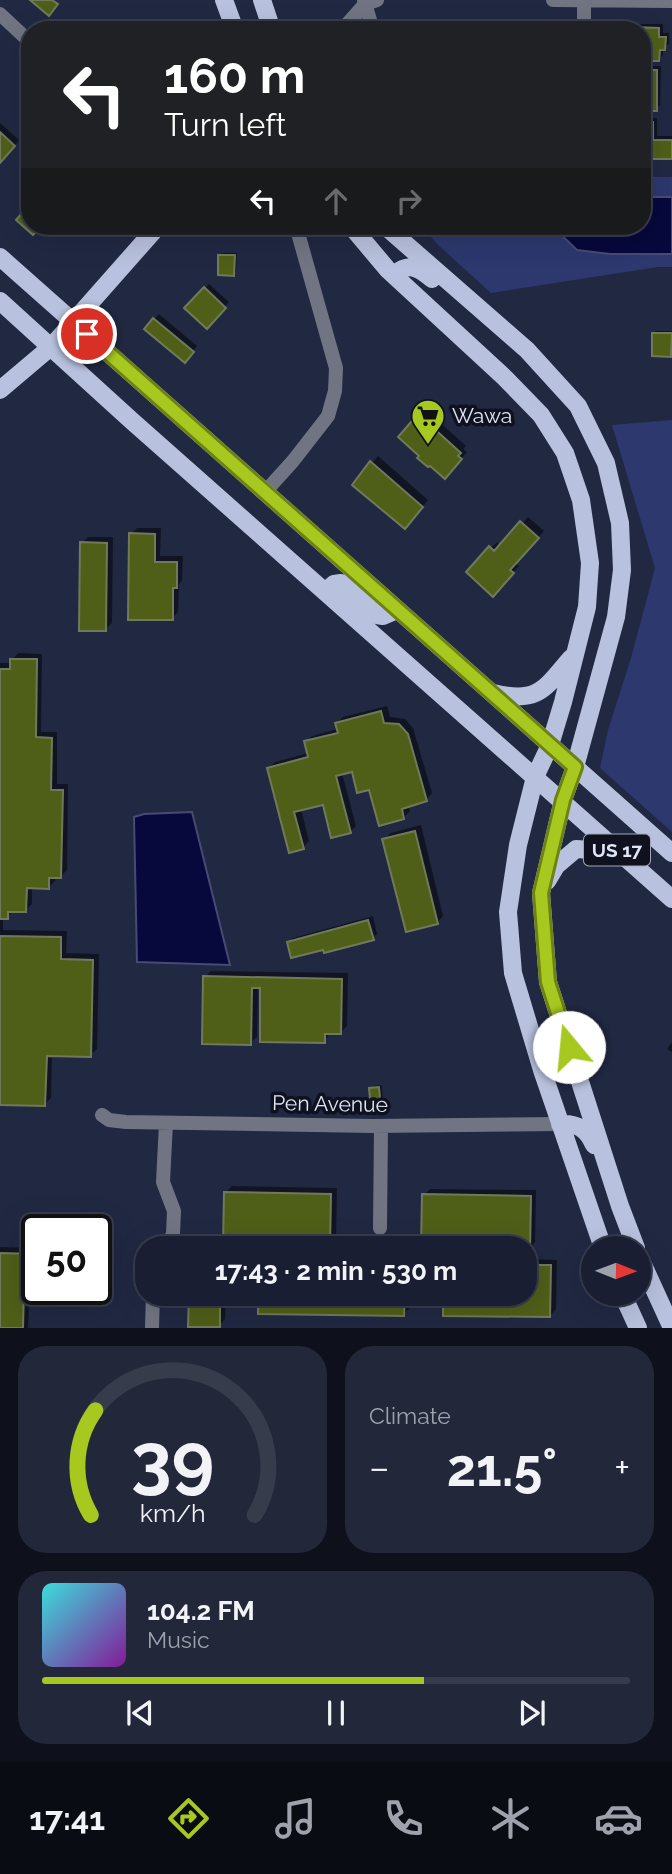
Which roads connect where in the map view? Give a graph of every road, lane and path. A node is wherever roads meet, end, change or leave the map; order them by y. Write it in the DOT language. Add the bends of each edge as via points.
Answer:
graph roads {
  1 [pos="224,0"];
  2 [pos="262,0"];
  3 [pos="553,0"];
  4 [pos="584,0"];
  5 [pos="369,1"];
  6 [pos="672,1"];
  7 [pos="0,15"];
  8 [pos="232,21"];
  9 [pos="269,21"];
  10 [pos="350,21"];
  11 [pos="372,21"];
  12 [pos="584,21"];
  13 [pos="21,34"];
  14 [pos="150,235"];
  15 [pos="299,235"];
  16 [pos="359,235"];
  17 [pos="395,235"];
  18 [pos="0,257"];
  19 [pos="394,275"];
  20 [pos="0,301"];
  21 [pos="490,318"];
  22 [pos="72,320"];
  23 [pos="52,346"];
  24 [pos="0,390"];
  25 [pos="265,492"];
  26 [pos="325,592"];
  27 [pos="397,610"];
  28 [pos="575,653"];
  29 [pos="490,692"];
  30 [pos="550,745"];
  31 [pos="575,767"];
  32 [pos="535,777"];
  33 [pos="563,800"];
  34 [pos="672,853"];
  35 [pos="625,857"];
  36 [pos="541,893"];
  37 [pos="672,899"];
  38 [pos="102,1115"];
  39 [pos="166,1123"];
  40 [pos="560,1124"];
  41 [pos="381,1126"];
  42 [pos="620,1206"];
  43 [pos="380,1228"];
  44 [pos="172,1236"];
  45 [pos="599,1236"];
  46 [pos="631,1236"];
  47 [pos="651,1285"];
  48 [pos="153,1306"];
  49 [pos="628,1306"];
  50 [pos="668,1327"];
  51 [pos="152,1328"];
  52 [pos="638,1328"];
  1 -- 8 [label="main road"];
  2 -- 9 [label="main road"];
  3 -- 4 [label="street"];
  4 -- 6 [label="street"];
  4 -- 12 [label="street"];
  5 -- 10 [label="street"];
  5 -- 11 [label="street"];
  7 -- 13 [label="street"];
  14 -- 22 [label="main road"];
  15 -- 25 [label="street" via="336,368 335,391 328,416"];
  16 -- 19 [label="main road"];
  17 -- 21 [label="main road"];
  18 -- 22 [label="main road, US 17"];
  19 -- 21 [label="main road" via="405,267 421,270 465,305"];
  19 -- 28 [label="main road" via="541,415 565,453 581,500 590,563 587,607"];
  20 -- 23 [label="main road, US 17"];
  21 -- 31 [label="main road" via="578,406 606,463 620,523 617,618"];
  22 -- 23 [label="main road"];
  22 -- 25 [label="main road, US 17"];
  23 -- 24 [label="main road"];
  23 -- 26 [label="main road, US 17"];
  25 -- 27 [label="main road, US 17"];
  26 -- 27 [label="main road" via="341,583 377,615"];
  26 -- 32 [label="main road, US 17"];
  27 -- 29 [label="main road, US 17"];
  28 -- 29 [label="main road" via="545,690 520,697"];
  28 -- 30 [label="main road"];
  29 -- 30 [label="main road, US 17"];
  30 -- 31 [label="main road, US 17"];
  30 -- 32 [label="main road"];
  31 -- 33 [label="main road"];
  31 -- 34 [label="main road, US 17"];
  32 -- 33 [label="main road, US 17"];
  32 -- 40 [label="main road" via="508,912 513,973"];
  33 -- 35 [label="main road, US 17"];
  33 -- 36 [label="main road"];
  35 -- 36 [label="main road" via="576,849 556,866"];
  35 -- 37 [label="main road, US 17"];
  36 -- 42 [label="main road" via="548,982"];
  38 -- 39 [label="street, Pen Avenue" via="109,1120"];
  39 -- 41 [label="street, Pen Avenue"];
  39 -- 44 [label="street" via="163,1182 174,1210"];
  40 -- 41 [label="street, Pen Avenue"];
  40 -- 42 [label="main road" via="580,1126 589,1134"];
  40 -- 45 [label="main road"];
  41 -- 43 [label="street"];
  42 -- 46 [label="main road"];
  47 -- 50 [label="main road"];
  48 -- 51 [label="street"];
  49 -- 52 [label="main road"];
}
